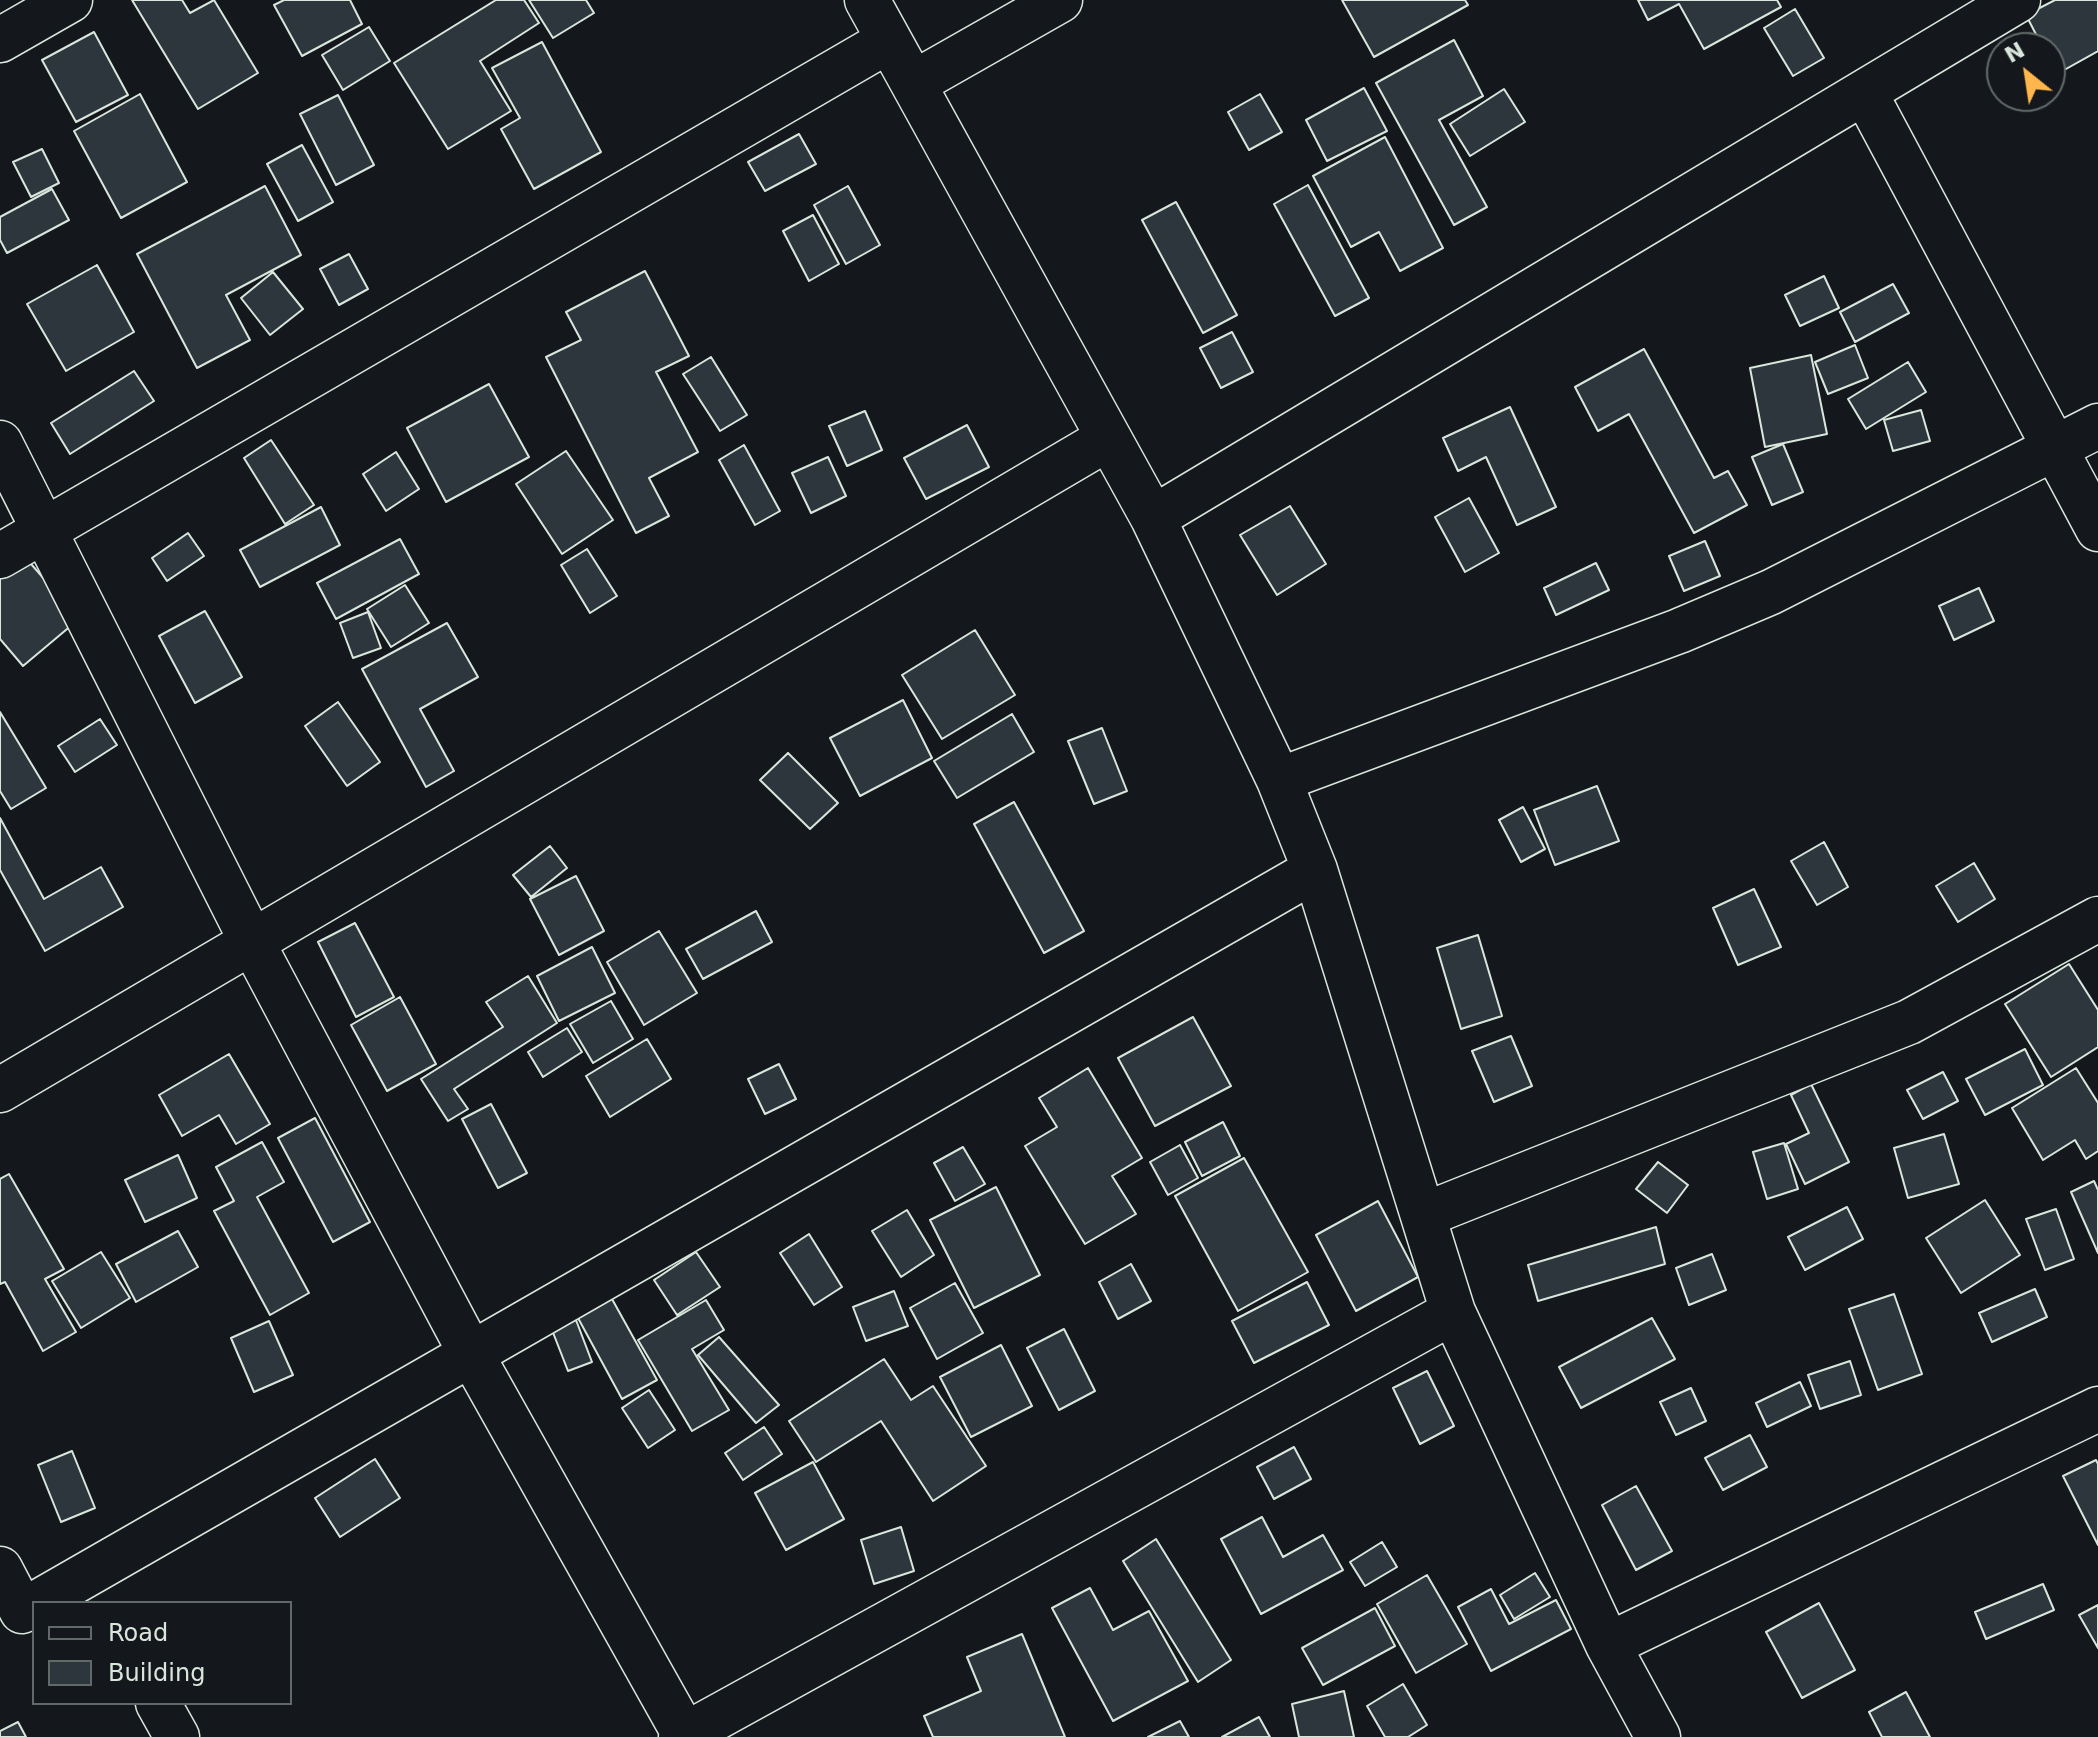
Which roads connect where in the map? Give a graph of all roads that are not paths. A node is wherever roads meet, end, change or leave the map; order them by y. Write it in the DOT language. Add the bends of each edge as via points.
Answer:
graph roads {
  1 [pos="70,0"];
  2 [pos="867,0"];
  3 [pos="1060,0"];
  4 [pos="2018,0"];
  5 [pos="0,40"];
  6 [pos="888,41"];
  7 [pos="914,83"];
  8 [pos="1865,93"];
  9 [pos="2098,426"];
  10 [pos="1107,439"];
  11 [pos="0,443"];
  12 [pos="2056,445"];
  13 [pos="1153,518"];
  14 [pos="2098,529"];
  15 [pos="46,530"];
  16 [pos="0,556"];
  17 [pos="1279,780"];
  18 [pos="1315,870"];
  19 [pos="2097,923"];
  20 [pos="252,942"];
  21 [pos="0,1090"];
  22 [pos="1424,1215"];
  23 [pos="1453,1312"];
  24 [pos="470,1352"];
  25 [pos="2098,1409"];
  26 [pos="0,1569"];
  27 [pos="94,1590"];
  28 [pos="57,1601"];
  29 [pos="23,1611"];
  30 [pos="1608,1645"];
  31 [pos="159,1705"];
  32 [pos="683,1736"];
  33 [pos="177,1737"];
  34 [pos="1658,1737"];
  1 -- 5 [label="street"];
  2 -- 6 [label="street"];
  3 -- 7 [label="street"];
  4 -- 8 [label="street"];
  6 -- 7 [label="street"];
  6 -- 15 [label="street"];
  7 -- 10 [label="street"];
  8 -- 12 [label="street"];
  8 -- 13 [label="street"];
  9 -- 12 [label="street"];
  10 -- 13 [label="street"];
  10 -- 20 [label="street"];
  11 -- 15 [label="street"];
  12 -- 14 [label="street"];
  12 -- 17 [label="street" via="1771,592"];
  13 -- 17 [label="street"];
  15 -- 16 [label="street"];
  15 -- 20 [label="street"];
  17 -- 18 [label="street"];
  18 -- 22 [label="street"];
  18 -- 24 [label="street"];
  19 -- 22 [label="street" via="1909,1022"];
  20 -- 21 [label="street"];
  20 -- 24 [label="street"];
  22 -- 23 [label="street"];
  23 -- 30 [label="street"];
  23 -- 32 [label="street"];
  24 -- 27 [label="street"];
  24 -- 32 [label="street"];
  25 -- 30 [label="street"];
  26 -- 29 [label="street"];
  27 -- 28 [label="street"];
  30 -- 34 [label="street"];
  31 -- 33 [label="street"];
}
